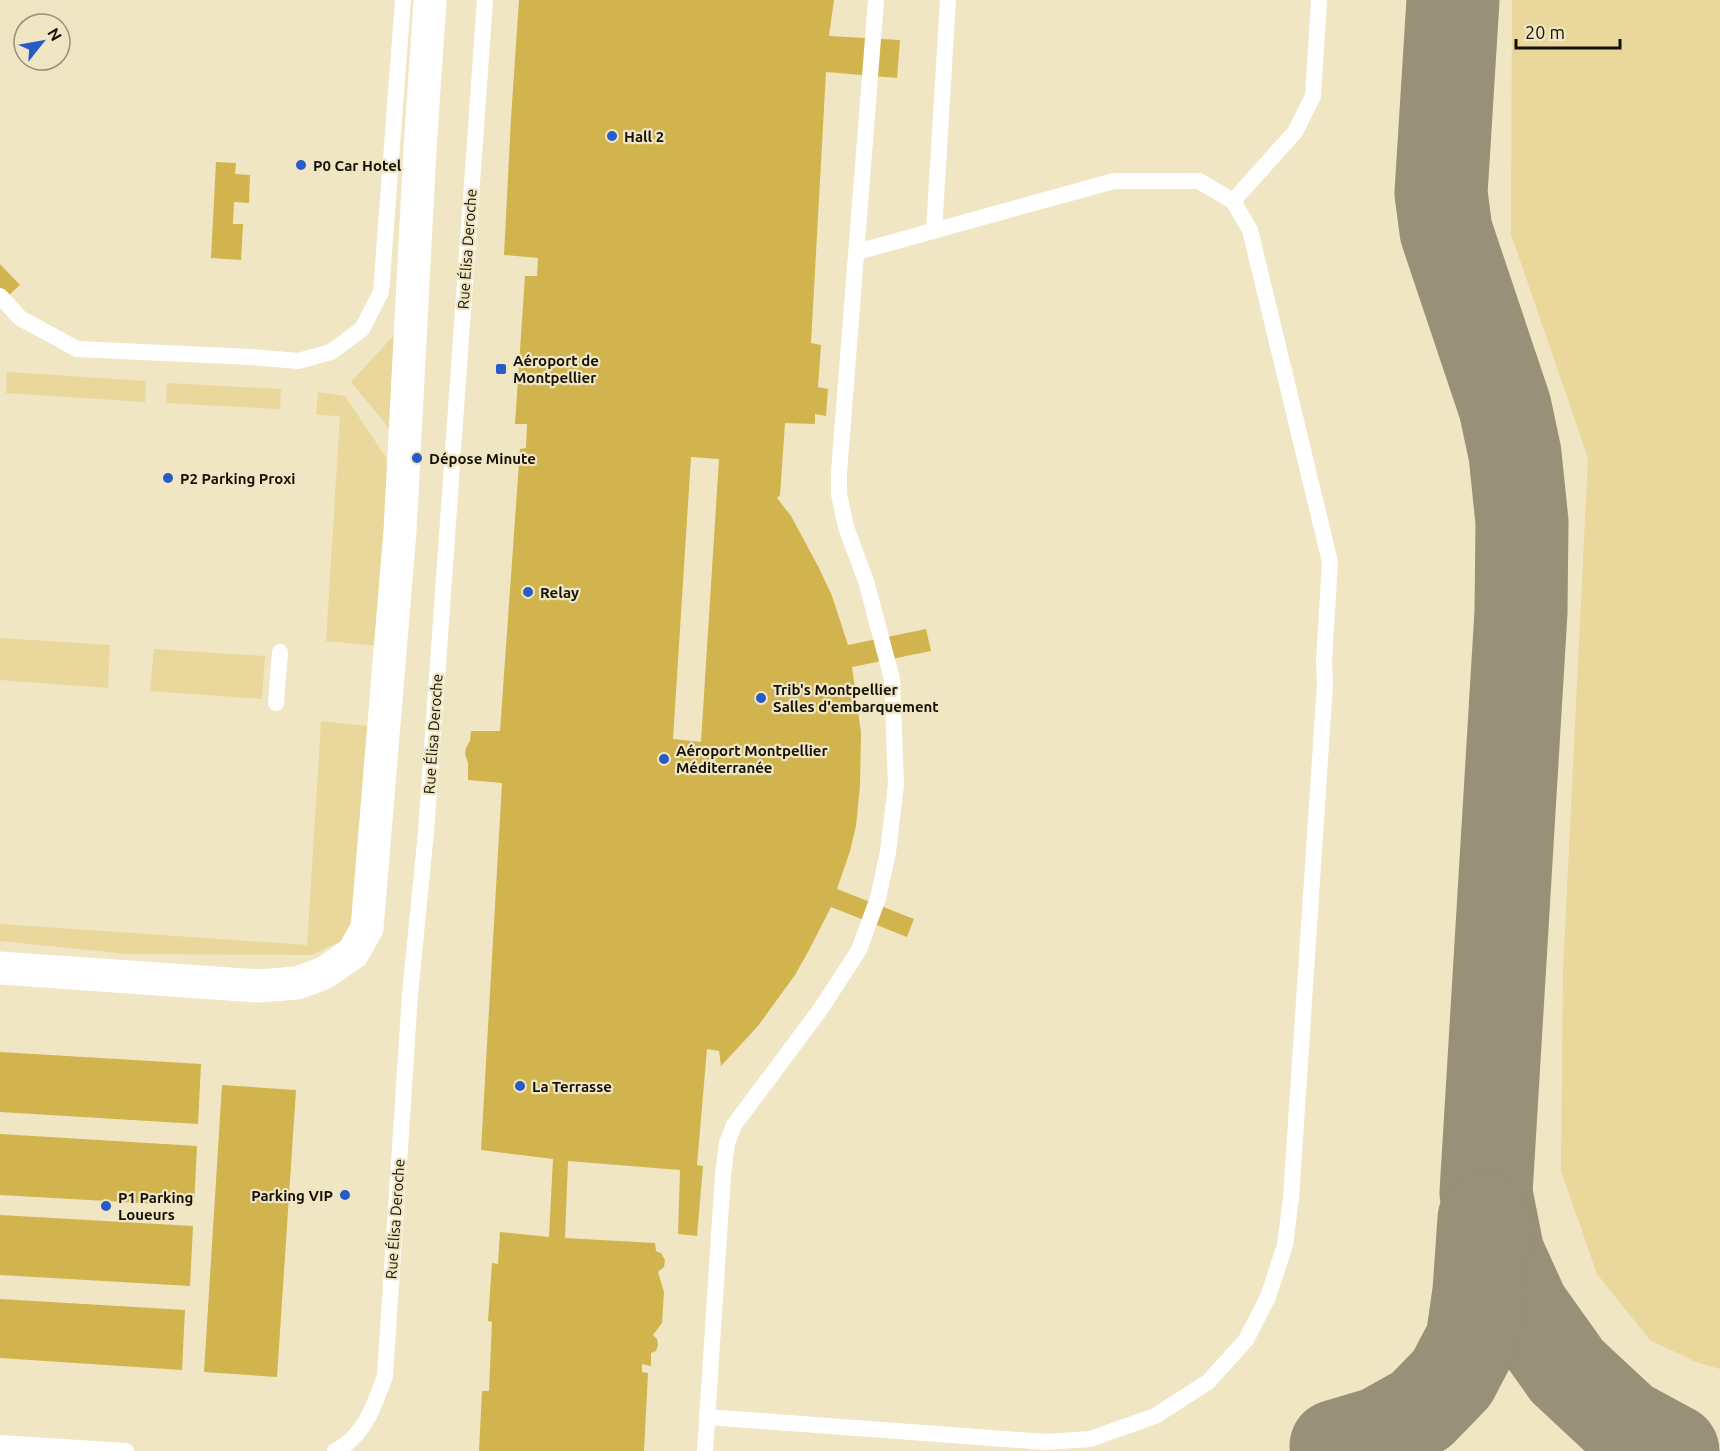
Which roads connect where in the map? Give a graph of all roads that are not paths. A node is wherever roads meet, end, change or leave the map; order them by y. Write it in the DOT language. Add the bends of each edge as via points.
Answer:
graph roads {
  1 [pos="403,0"];
  2 [pos="430,0"];
  3 [pos="485,0"];
  4 [pos="876,0"];
  5 [pos="948,0"];
  6 [pos="1319,0"];
  7 [pos="1233,201"];
  8 [pos="934,231"];
  9 [pos="857,252"];
  10 [pos="0,296"];
  11 [pos="280,652"];
  12 [pos="276,703"];
  13 [pos="0,968"];
  14 [pos="707,1417"];
  15 [pos="0,1443"];
  16 [pos="126,1451"];
  17 [pos="335,1451"];
  18 [pos="705,1451"];
  1 -- 10 [label="lane" via="381,292 362,329 331,352 298,361 77,350 20,318"];
  2 -- 13 [label="street" via="400,531 367,928 353,953 324,973 297,983 258,986"];
  3 -- 17 [label="lane, Rue Élisa Deroche" via="385,1376 362,1427 346,1446"];
  4 -- 9 [label="lane"];
  5 -- 8 [label="lane"];
  6 -- 7 [label="lane" via="1313,96 1295,132"];
  7 -- 8 [label="lane" via="1199,182 1114,181"];
  7 -- 14 [label="lane" via="1250,230 1330,562 1291,1198 1285,1245 1268,1297 1246,1340 1208,1383 1155,1416 1090,1439 1046,1442"];
  8 -- 9 [label="lane"];
  9 -- 14 [label="lane" via="839,494 892,679 896,784 888,852 878,898 859,950 820,1010 734,1125 727,1143"];
  11 -- 12 [label="lane"];
  14 -- 18 [label="lane"];
  15 -- 16 [label="lane"];
}
